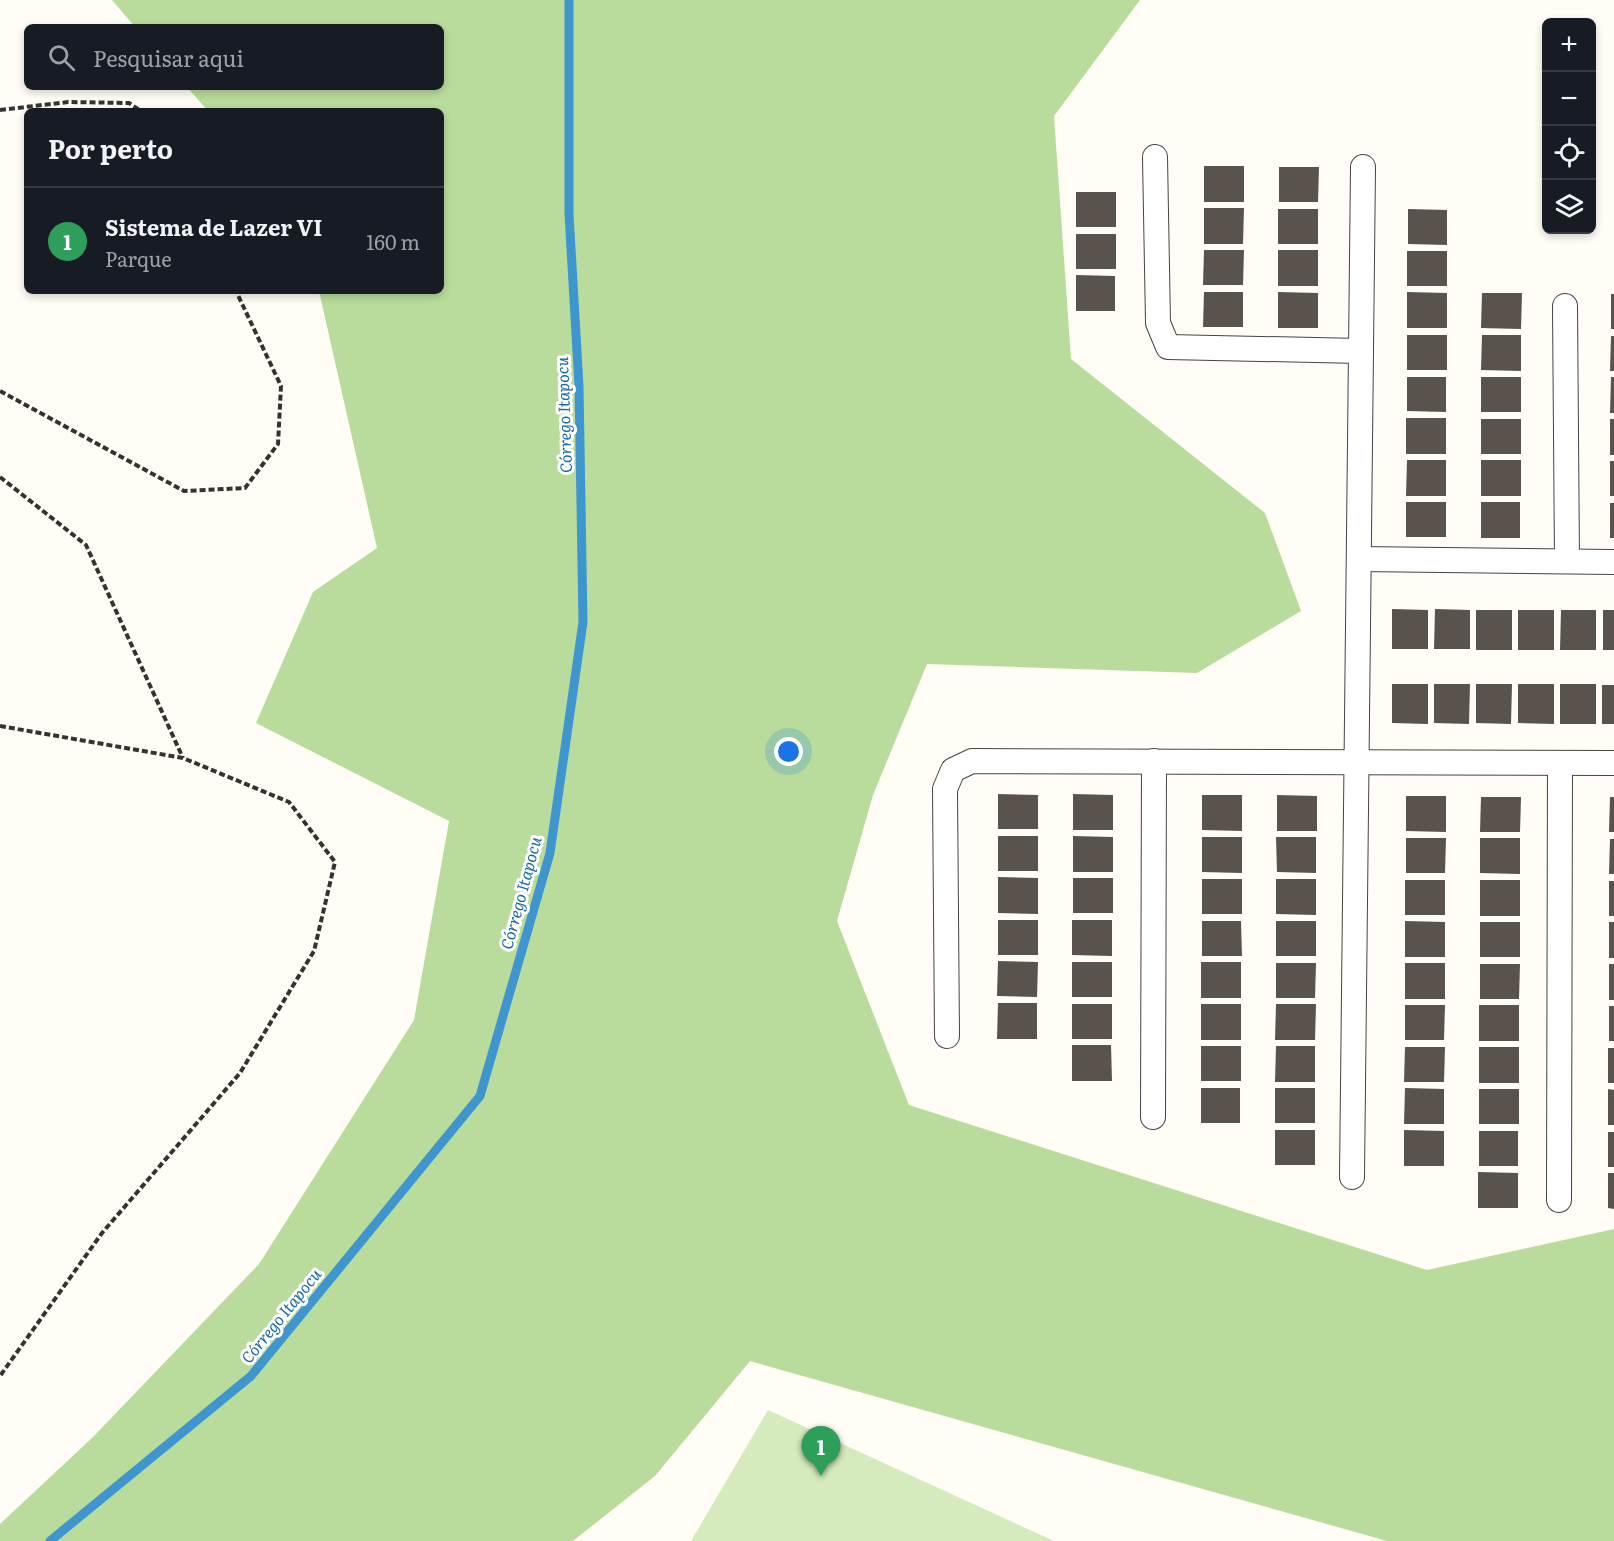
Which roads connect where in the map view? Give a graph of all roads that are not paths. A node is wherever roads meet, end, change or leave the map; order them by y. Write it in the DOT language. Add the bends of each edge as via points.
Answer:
graph roads {
  1 [pos="1155,157"];
  2 [pos="1363,167"];
  3 [pos="1565,306"];
  4 [pos="1361,351"];
  5 [pos="1359,559"];
  6 [pos="1567,561"];
  7 [pos="1614,562"];
  8 [pos="1154,761"];
  9 [pos="1356,762"];
  10 [pos="1560,763"];
  11 [pos="1614,763"];
  12 [pos="947,1036"];
  13 [pos="1154,1117"];
  14 [pos="1352,1177"];
  15 [pos="1559,1200"];
  1 -- 4 [label="street" via="1158,323 1168,348"];
  2 -- 4 [label="street"];
  3 -- 6 [label="street"];
  4 -- 5 [label="street"];
  5 -- 6 [label="street"];
  5 -- 9 [label="street"];
  6 -- 7 [label="street"];
  8 -- 9 [label="street"];
  8 -- 12 [label="street" via="972,761 953,770 945,789"];
  8 -- 13 [label="street"];
  9 -- 10 [label="street"];
  9 -- 14 [label="street"];
  10 -- 11 [label="street"];
  10 -- 15 [label="street"];
}
